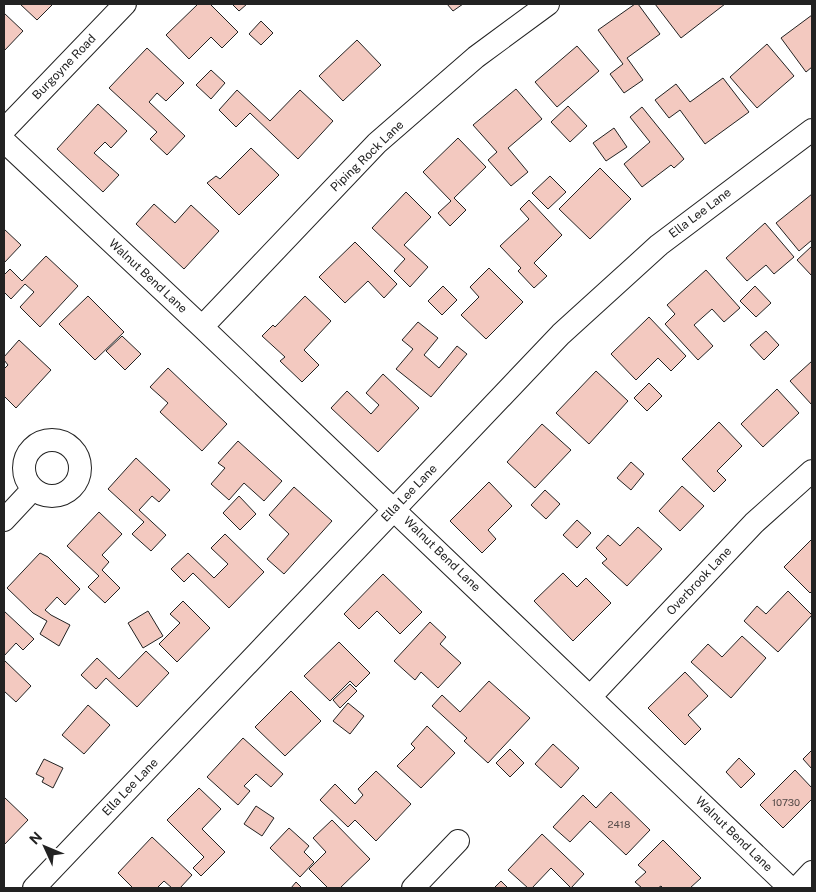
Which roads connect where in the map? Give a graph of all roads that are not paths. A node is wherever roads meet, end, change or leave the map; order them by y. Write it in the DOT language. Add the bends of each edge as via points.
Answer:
graph roads {
  1 [pos="125,4"];
  2 [pos="548,4"];
  3 [pos="4,130"];
  4 [pos="812,130"];
  5 [pos="4,141"];
  6 [pos="202,327"];
  7 [pos="812,471"];
  8 [pos="33,489"];
  9 [pos="394,509"];
  10 [pos="4,520"];
  11 [pos="591,696"];
  12 [pos="458,841"];
  13 [pos="812,872"];
  14 [pos="34,888"];
  15 [pos="413,888"];
  16 [pos="790,888"];
  17 [pos="797,888"];
  1 -- 3 [label="street, Burgoyne Road"];
  2 -- 6 [label="street, Piping Rock Lane" via="476,57 377,143"];
  4 -- 9 [label="street, Ella Lee Lane" via="659,245 561,334"];
  5 -- 6 [label="street, Walnut Bend Lane"];
  6 -- 9 [label="street, Walnut Bend Lane"];
  7 -- 11 [label="street, Overbrook Lane" via="754,523"];
  8 -- 10 [label="street"];
  9 -- 11 [label="street, Walnut Bend Lane"];
  9 -- 14 [label="street, Ella Lee Lane"];
  11 -- 16 [label="street, Walnut Bend Lane"];
  12 -- 15 [label="street"];
  13 -- 17 [label="street"];
}
